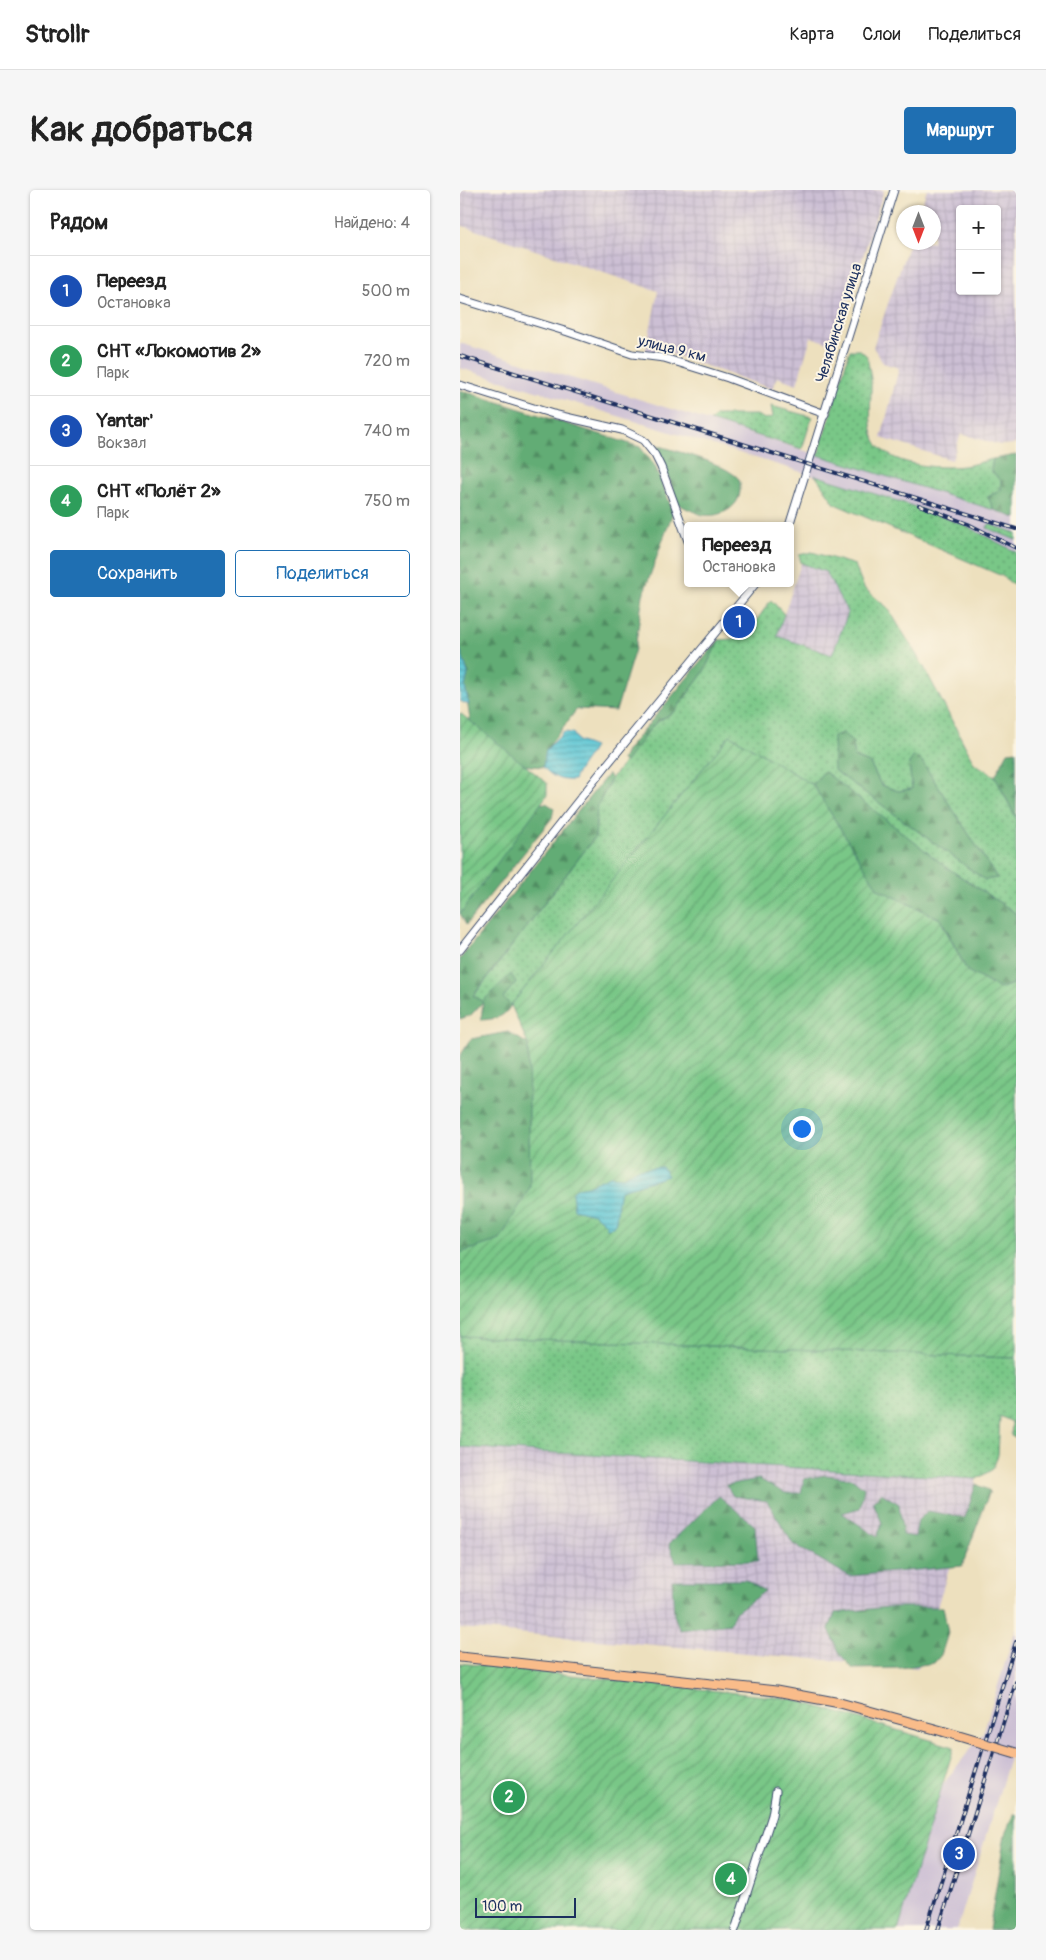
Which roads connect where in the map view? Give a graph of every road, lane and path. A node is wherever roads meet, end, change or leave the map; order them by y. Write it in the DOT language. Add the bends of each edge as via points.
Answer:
graph roads {
  1 [pos="894,190"];
  2 [pos="460,299"];
  3 [pos="460,385"];
  4 [pos="825,414"];
  5 [pos="790,522"];
  6 [pos="684,530"];
  7 [pos="753,587"];
  8 [pos="460,950"];
  9 [pos="460,1657"];
  10 [pos="1016,1753"];
  11 [pos="776,1791"];
  12 [pos="735,1930"];
  1 -- 4 [label="street, Челябинская улица"];
  2 -- 4 [label="street, улица 9 км" via="632,354 664,358 728,378"];
  3 -- 6 [label="street" via="553,414 622,430 643,440 656,455"];
  4 -- 5 [label="street, Челябинская улица"];
  7 -- 8 [label="street"];
  9 -- 10 [label="main road, bridge" via="776,1691 840,1703"];
  11 -- 12 [label="street" via="772,1815"];
}
